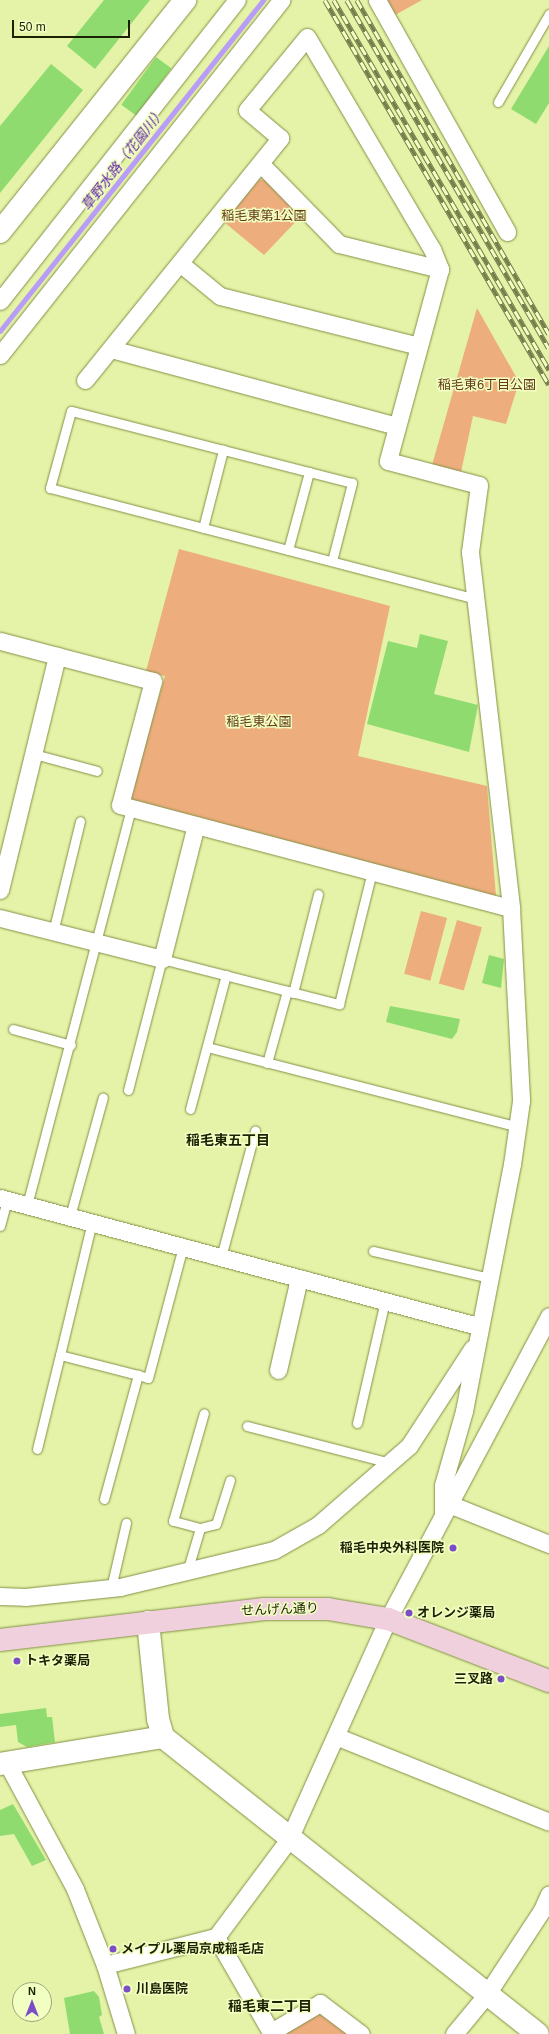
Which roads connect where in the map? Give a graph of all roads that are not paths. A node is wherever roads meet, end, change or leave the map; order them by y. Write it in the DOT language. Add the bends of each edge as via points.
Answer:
graph roads {
  1 [pos="185,0"];
  2 [pos="237,0"];
  3 [pos="280,0"];
  4 [pos="377,0"];
  5 [pos="549,14"];
  6 [pos="498,102"];
  7 [pos="261,164"];
  8 [pos="0,232"];
  9 [pos="507,232"];
  10 [pos="181,264"];
  11 [pos="440,269"];
  12 [pos="0,301"];
  13 [pos="419,346"];
  14 [pos="110,349"];
  15 [pos="0,355"];
  16 [pos="85,380"];
  17 [pos="397,426"];
  18 [pos="223,450"];
  19 [pos="309,472"];
  20 [pos="203,528"];
  21 [pos="288,550"];
  22 [pos="332,561"];
  23 [pos="475,599"];
  24 [pos="0,641"];
  25 [pos="57,656"];
  26 [pos="34,754"];
  27 [pos="97,771"];
  28 [pos="131,808"];
  29 [pos="80,821"];
  30 [pos="196,825"];
  31 [pos="372,872"];
  32 [pos="0,890"];
  33 [pos="318,894"];
  34 [pos="511,908"];
  35 [pos="0,918"];
  36 [pos="53,932"];
  37 [pos="98,943"];
  38 [pos="162,959"];
  39 [pos="226,975"];
  40 [pos="290,992"];
  41 [pos="13,1029"];
  42 [pos="71,1045"];
  43 [pos="207,1047"];
  44 [pos="267,1063"];
  45 [pos="128,1090"];
  46 [pos="103,1097"];
  47 [pos="190,1109"];
  48 [pos="518,1127"];
  49 [pos="255,1131"];
  50 [pos="3,1199"];
  51 [pos="28,1205"];
  52 [pos="70,1216"];
  53 [pos="92,1222"];
  54 [pos="0,1226"];
  55 [pos="183,1246"];
  56 [pos="374,1251"];
  57 [pos="221,1257"];
  58 [pos="299,1278"];
  59 [pos="489,1278"];
  60 [pos="385,1301"];
  61 [pos="549,1316"];
  62 [pos="478,1334"];
  63 [pos="60,1355"];
  64 [pos="278,1370"];
  65 [pos="138,1375"];
  66 [pos="204,1413"];
  67 [pos="357,1423"];
  68 [pos="247,1426"];
  69 [pos="37,1449"];
  70 [pos="392,1463"];
  71 [pos="230,1480"];
  72 [pos="104,1499"];
  73 [pos="446,1508"];
  74 [pos="126,1523"];
  75 [pos="200,1528"];
  76 [pos="549,1544"];
  77 [pos="187,1572"];
  78 [pos="110,1588"];
  79 [pos="0,1596"];
  80 [pos="388,1619"];
  81 [pos="148,1622"];
  82 [pos="0,1640"];
  83 [pos="549,1681"];
  84 [pos="163,1737"];
  85 [pos="338,1737"];
  86 [pos="3,1764"];
  87 [pos="549,1822"];
  88 [pos="289,1839"];
  89 [pos="549,1894"];
  90 [pos="216,1937"];
  91 [pos="105,1964"];
  92 [pos="487,1994"];
  93 [pos="271,2033"];
  94 [pos="126,2034"];
  95 [pos="361,2034"];
  96 [pos="454,2034"];
  97 [pos="538,2034"];
  1 -- 8 [label="street"];
  2 -- 12 [label="street"];
  3 -- 15 [label="street"];
  4 -- 9 [label="street"];
  5 -- 6 [label="lane"];
  7 -- 10 [label="street"];
  7 -- 11 [label="street" via="339,244"];
  7 -- 11 [label="street" via="280,138 247,110 307,36 432,249"];
  10 -- 13 [label="street" via="220,296"];
  10 -- 14 [label="street"];
  11 -- 13 [label="street"];
  13 -- 17 [label="street"];
  14 -- 16 [label="street"];
  14 -- 17 [label="street"];
  17 -- 23 [label="street" via="388,461 479,485 470,552"];
  18 -- 19 [label="lane"];
  18 -- 20 [label="lane"];
  18 -- 20 [label="lane" via="71,411 50,488"];
  19 -- 21 [label="lane"];
  19 -- 22 [label="lane" via="352,483"];
  20 -- 21 [label="lane"];
  21 -- 22 [label="lane"];
  22 -- 23 [label="lane"];
  23 -- 34 [label="street"];
  24 -- 25 [label="street"];
  25 -- 26 [label="street"];
  25 -- 28 [label="street" via="153,681 120,805"];
  26 -- 27 [label="lane"];
  26 -- 32 [label="street"];
  28 -- 30 [label="street"];
  28 -- 37 [label="lane"];
  29 -- 36 [label="lane"];
  30 -- 31 [label="street"];
  30 -- 38 [label="street"];
  31 -- 34 [label="street"];
  31 -- 40 [label="lane" via="339,1004"];
  33 -- 40 [label="lane"];
  34 -- 48 [label="street" via="521,1101"];
  35 -- 36 [label="street"];
  36 -- 37 [label="street"];
  37 -- 38 [label="street"];
  37 -- 42 [label="lane"];
  38 -- 39 [label="lane"];
  38 -- 45 [label="lane"];
  39 -- 40 [label="lane"];
  39 -- 43 [label="lane"];
  40 -- 44 [label="lane"];
  41 -- 42 [label="lane"];
  42 -- 51 [label="lane"];
  43 -- 44 [label="lane"];
  43 -- 47 [label="lane"];
  44 -- 48 [label="lane"];
  46 -- 52 [label="lane"];
  48 -- 59 [label="street"];
  49 -- 57 [label="lane"];
  50 -- 51 [label="street"];
  50 -- 54 [label="lane"];
  51 -- 52 [label="street"];
  52 -- 53 [label="street"];
  53 -- 55 [label="street"];
  53 -- 63 [label="lane"];
  55 -- 57 [label="street"];
  55 -- 65 [label="lane" via="148,1378"];
  56 -- 59 [label="lane"];
  57 -- 58 [label="street"];
  58 -- 60 [label="street"];
  58 -- 64 [label="street"];
  59 -- 62 [label="street"];
  60 -- 62 [label="street"];
  60 -- 67 [label="lane"];
  61 -- 73 [label="street"];
  62 -- 70 [label="street" via="409,1446"];
  62 -- 73 [label="street" via="464,1411 443,1486"];
  63 -- 65 [label="lane"];
  63 -- 69 [label="lane"];
  65 -- 72 [label="lane"];
  66 -- 75 [label="lane" via="173,1521"];
  68 -- 70 [label="lane"];
  70 -- 77 [label="street" via="318,1525 274,1550"];
  71 -- 75 [label="lane" via="216,1524"];
  73 -- 76 [label="street"];
  73 -- 80 [label="street"];
  74 -- 78 [label="lane"];
  75 -- 77 [label="lane"];
  77 -- 78 [label="street"];
  78 -- 79 [label="street" via="25,1597"];
  80 -- 81 [label="main road, せんげん通り" via="358,1612 293,1607"];
  80 -- 83 [label="main road, せんげん通り"];
  80 -- 85 [label="street"];
  81 -- 82 [label="main road, せんげん通り"];
  81 -- 84 [label="street" via="158,1719"];
  84 -- 86 [label="street"];
  84 -- 88 [label="street"];
  85 -- 87 [label="street"];
  85 -- 88 [label="street"];
  86 -- 91 [label="street" via="75,1889"];
  88 -- 90 [label="street"];
  88 -- 92 [label="street"];
  89 -- 92 [label="street" via="542,1910"];
  90 -- 91 [label="street"];
  90 -- 93 [label="street"];
  91 -- 94 [label="street"];
  92 -- 96 [label="street"];
  92 -- 97 [label="street"];
  93 -- 95 [label="street" via="320,2003"];
}
